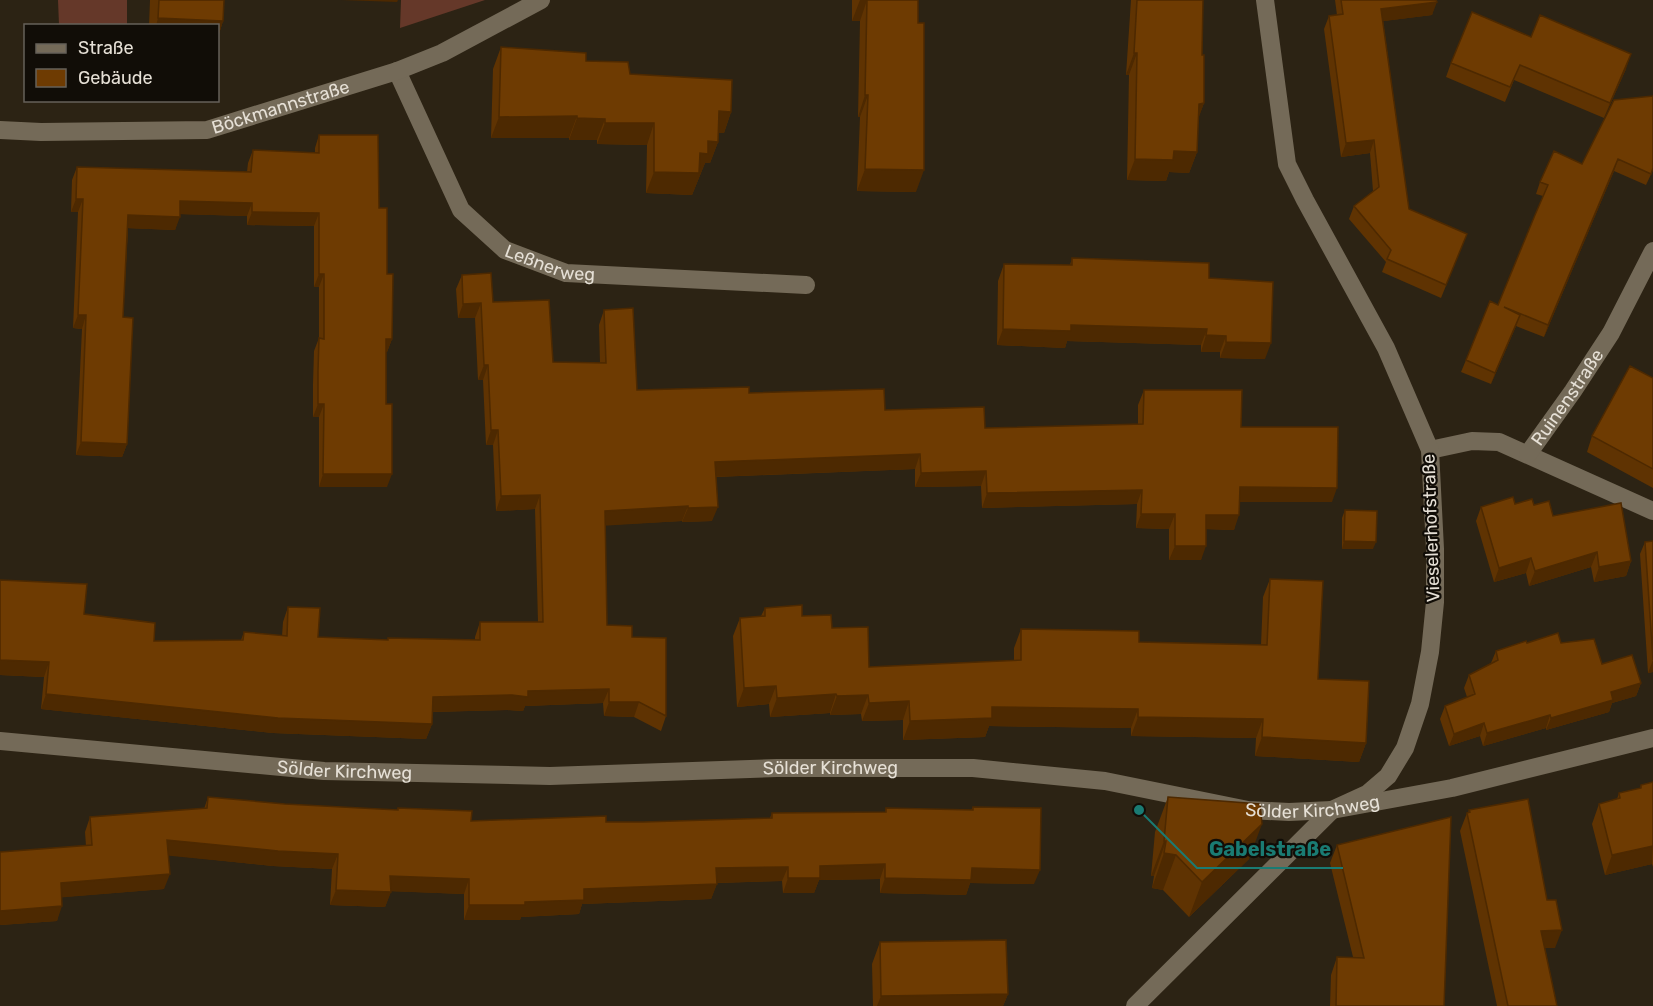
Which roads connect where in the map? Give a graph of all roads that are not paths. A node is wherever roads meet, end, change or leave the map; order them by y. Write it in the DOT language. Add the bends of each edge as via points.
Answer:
graph roads {
  1 [pos="541,0"];
  2 [pos="1265,0"];
  3 [pos="397,71"];
  4 [pos="0,130"];
  5 [pos="1653,251"];
  6 [pos="806,285"];
  7 [pos="1430,450"];
  8 [pos="1528,454"];
  9 [pos="1653,511"];
  10 [pos="1653,738"];
  11 [pos="0,741"];
  12 [pos="1332,810"];
  13 [pos="1136,1006"];
  1 -- 3 [label="street, Böckmannstraße" via="442,53"];
  2 -- 7 [label="street, Vieselerhofstraße" via="1287,164 1386,348"];
  3 -- 4 [label="street, Böckmannstraße" via="207,130"];
  3 -- 6 [label="street, Leßnerweg" via="461,210 505,250 566,273"];
  5 -- 8 [label="street, Ruinenstraße" via="1611,333"];
  7 -- 8 [label="street, Ruinenstraße" via="1490,441"];
  7 -- 12 [label="street, Vieselerhofstraße" via="1435,602 1420,704 1405,748 1388,776 1367,794"];
  8 -- 9 [label="street"];
  10 -- 12 [label="street, Sölder Kirchweg" via="1452,788"];
  11 -- 12 [label="street, Sölder Kirchweg" via="336,771 550,776 777,768 973,768 1105,781 1248,810"];
  12 -- 13 [label="street, Vieselerhofstraße"];
}
